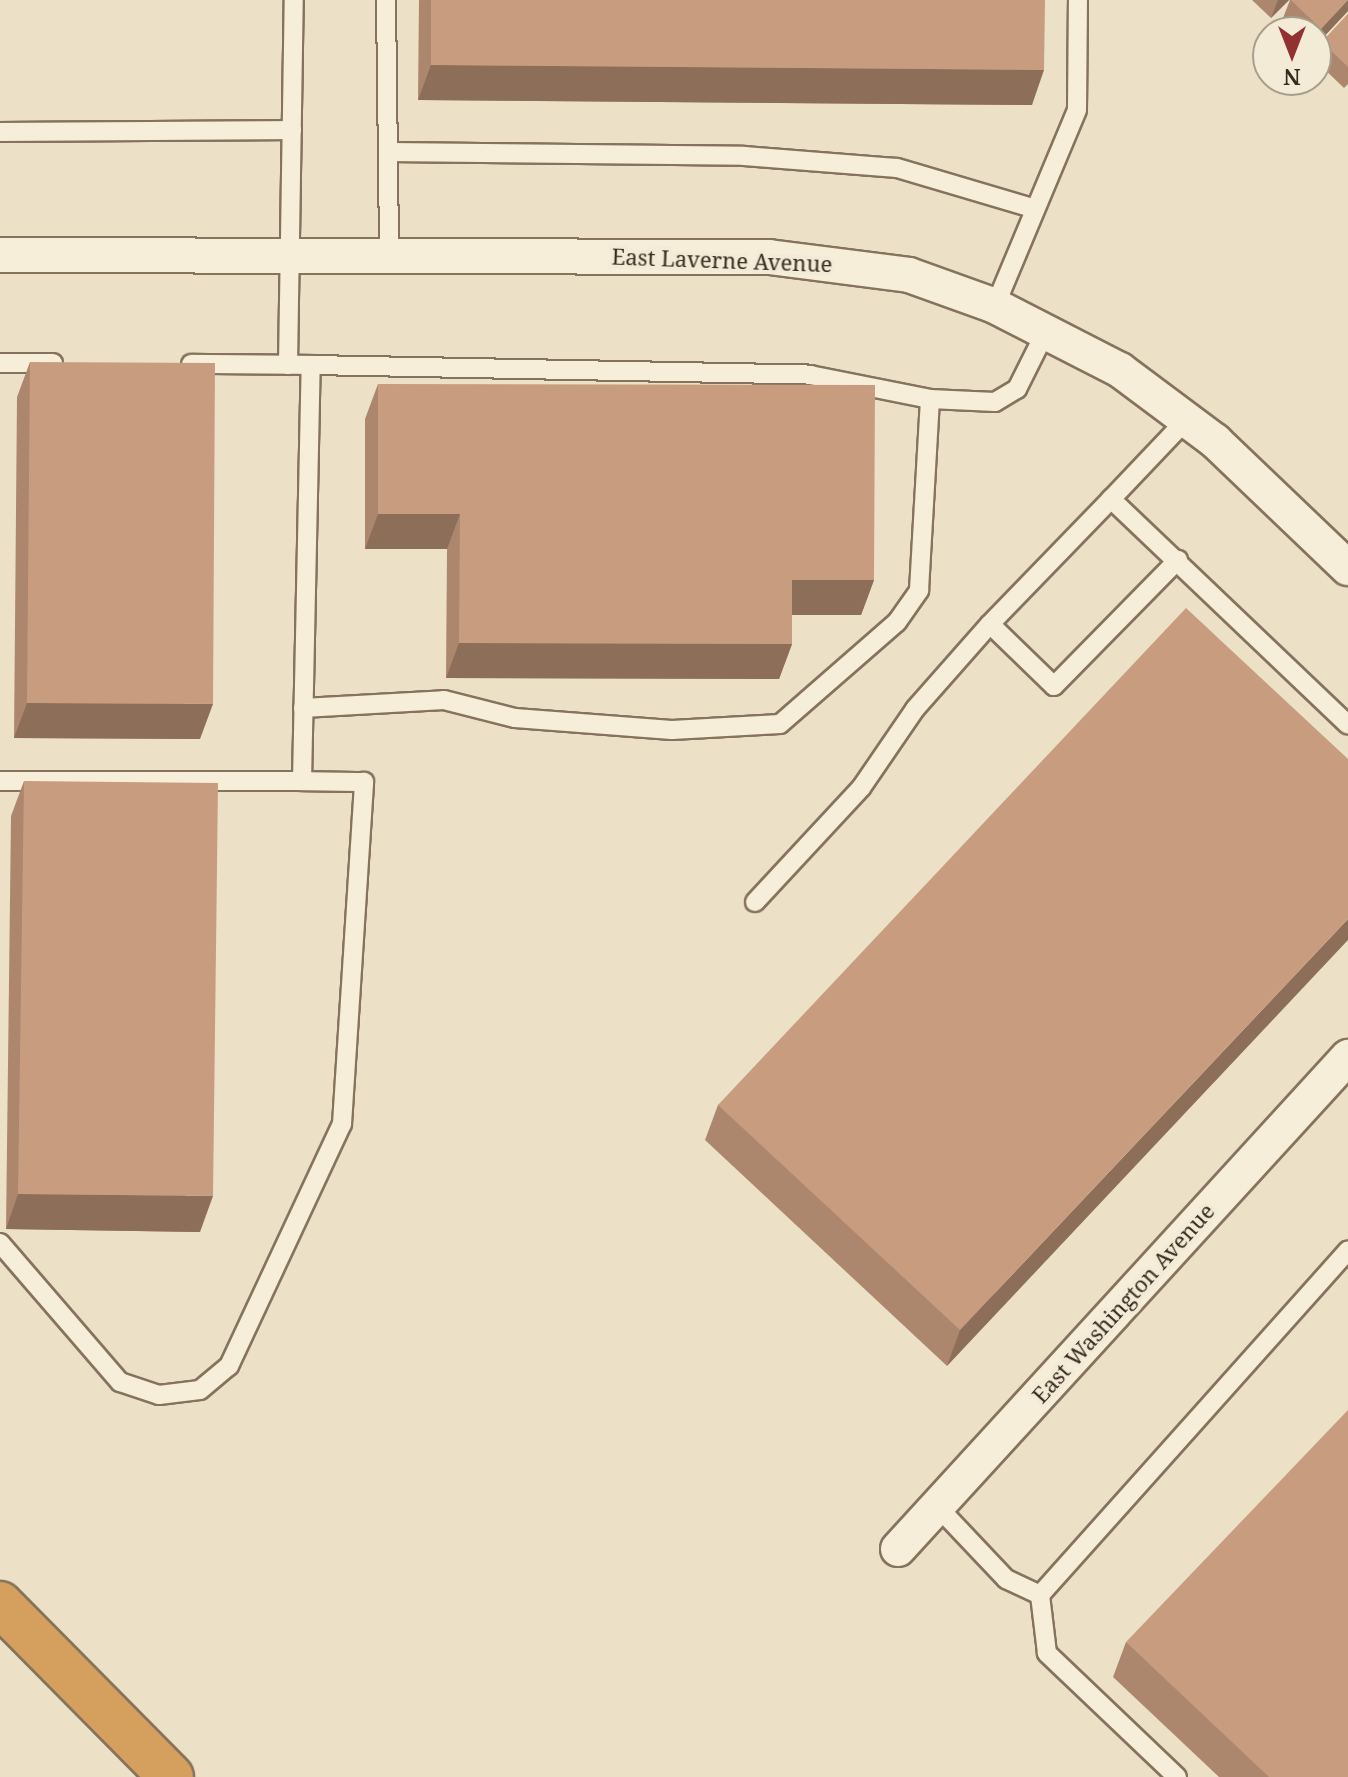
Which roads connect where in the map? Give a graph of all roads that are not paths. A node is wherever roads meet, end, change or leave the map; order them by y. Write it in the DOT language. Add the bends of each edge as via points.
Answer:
graph roads {
  1 [pos="294,0"];
  2 [pos="386,0"];
  3 [pos="1078,0"];
  4 [pos="292,130"];
  5 [pos="0,132"];
  6 [pos="388,152"];
  7 [pos="1035,209"];
  8 [pos="0,255"];
  9 [pos="389,255"];
  10 [pos="292,256"];
  11 [pos="995,306"];
  12 [pos="1047,329"];
  13 [pos="0,363"];
  14 [pos="80,363"];
  15 [pos="176,364"];
  16 [pos="288,365"];
  17 [pos="311,365"];
  18 [pos="930,399"];
  19 [pos="1188,418"];
  20 [pos="1111,499"];
  21 [pos="1178,560"];
  22 [pos="1348,568"];
  23 [pos="990,624"];
  24 [pos="303,708"];
  25 [pos="1348,725"];
  26 [pos="0,781"];
  27 [pos="302,781"];
  28 [pos="755,902"];
  29 [pos="1348,1057"];
  30 [pos="0,1243"];
  31 [pos="1348,1251"];
  32 [pos="937,1506"];
  33 [pos="898,1549"];
  34 [pos="1040,1595"];
  35 [pos="0,1604"];
  36 [pos="171,1777"];
  37 [pos="1177,1777"];
  1 -- 4 [label="lane"];
  2 -- 6 [label="lane"];
  3 -- 7 [label="lane" via="1077,110"];
  4 -- 5 [label="lane"];
  4 -- 10 [label="lane"];
  6 -- 7 [label="lane" via="744,156 897,168"];
  6 -- 9 [label="lane"];
  7 -- 11 [label="lane"];
  8 -- 10 [label="street, East Laverne Avenue"];
  9 -- 10 [label="street, East Laverne Avenue"];
  9 -- 11 [label="street, East Laverne Avenue" via="769,257 909,275"];
  10 -- 16 [label="lane"];
  11 -- 12 [label="street, East Laverne Avenue"];
  12 -- 18 [label="lane" via="1017,389 995,402"];
  12 -- 19 [label="street, East Laverne Avenue"];
  13 -- 14 [label="lane"];
  15 -- 16 [label="lane"];
  16 -- 17 [label="lane"];
  17 -- 18 [label="lane" via="810,375"];
  17 -- 24 [label="lane"];
  18 -- 24 [label="lane" via="919,590 897,622 780,724 672,730 515,718 444,700"];
  19 -- 20 [label="lane"];
  19 -- 22 [label="street, East Laverne Avenue"];
  20 -- 21 [label="lane"];
  20 -- 23 [label="lane"];
  21 -- 23 [label="lane" via="1054,686"];
  21 -- 25 [label="lane"];
  23 -- 28 [label="lane" via="915,709 861,788"];
  24 -- 27 [label="lane"];
  26 -- 27 [label="lane"];
  27 -- 30 [label="lane" via="364,782 342,1124 229,1366 200,1390 159,1395 120,1382"];
  29 -- 32 [label="street, East Washington Avenue"];
  31 -- 34 [label="lane"];
  32 -- 33 [label="street, East Washington Avenue"];
  32 -- 34 [label="lane" via="1006,1579"];
  34 -- 37 [label="lane" via="1047,1653"];
  35 -- 36 [label="highway"];
}
